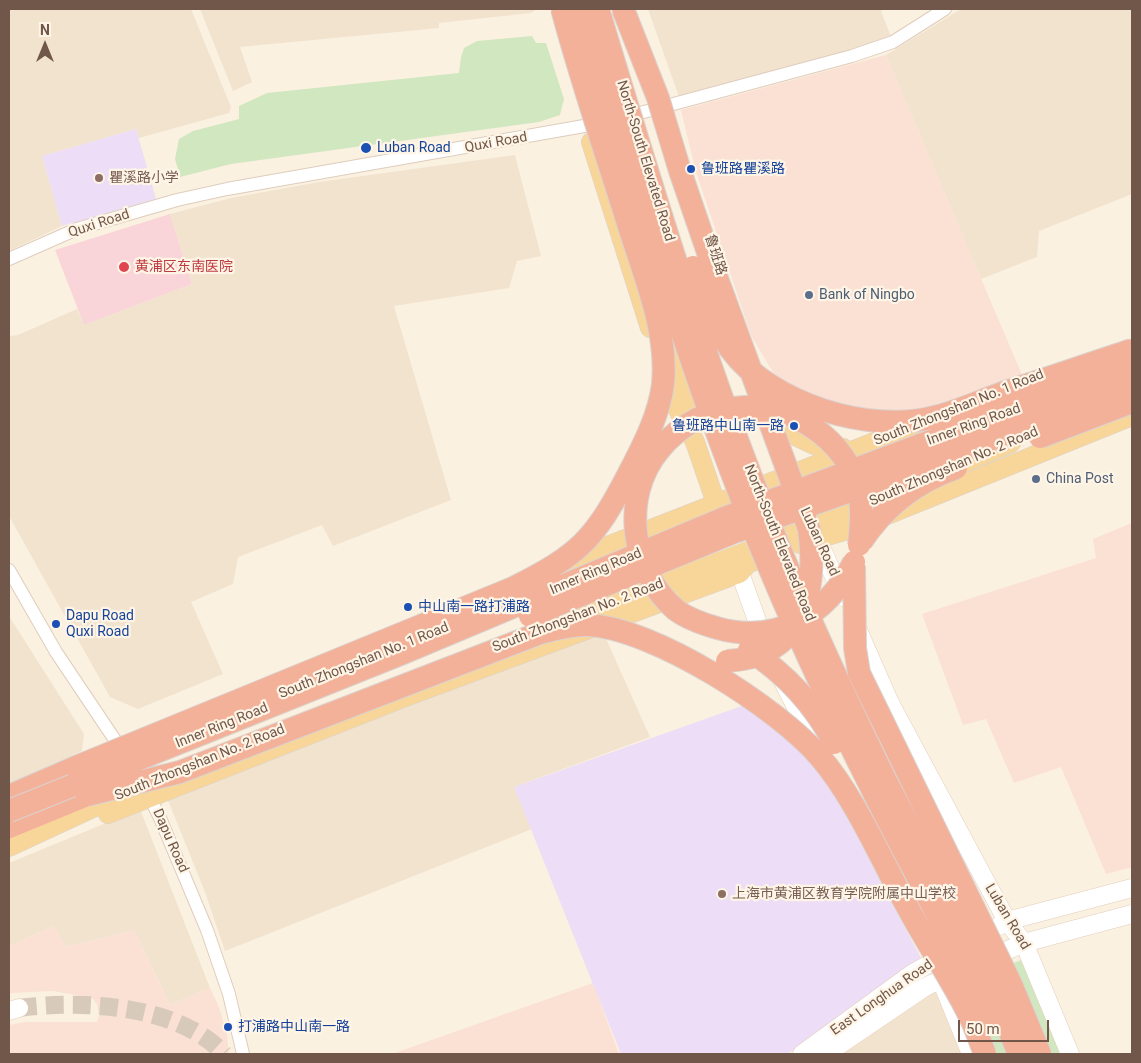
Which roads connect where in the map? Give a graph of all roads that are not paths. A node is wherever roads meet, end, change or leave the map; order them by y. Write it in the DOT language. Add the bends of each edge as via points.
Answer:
graph roads {
  1 [pos="554,9"];
  2 [pos="562,9"];
  3 [pos="572,9"];
  4 [pos="580,9"];
  5 [pos="598,9"];
  6 [pos="612,9"];
  7 [pos="617,9"];
  8 [pos="623,9"];
  9 [pos="634,9"];
  10 [pos="945,9"];
  11 [pos="659,108"];
  12 [pos="606,122"];
  13 [pos="587,127"];
  14 [pos="9,259"];
  15 [pos="1132,338"];
  16 [pos="734,346"];
  17 [pos="1132,350"];
  18 [pos="1132,357"];
  19 [pos="1132,366"];
  20 [pos="754,374"];
  21 [pos="1132,385"];
  22 [pos="1132,394"];
  23 [pos="1132,402"];
  24 [pos="659,410"];
  25 [pos="787,413"];
  26 [pos="758,414"];
  27 [pos="1132,416"];
  28 [pos="886,422"];
  29 [pos="927,422"];
  30 [pos="818,430"];
  31 [pos="695,442"];
  32 [pos="857,450"];
  33 [pos="650,463"];
  34 [pos="790,478"];
  35 [pos="725,502"];
  36 [pos="610,509"];
  37 [pos="749,509"];
  38 [pos="681,518"];
  39 [pos="722,523"];
  40 [pos="809,532"];
  41 [pos="857,554"];
  42 [pos="734,555"];
  43 [pos="614,564"];
  44 [pos="9,570"];
  45 [pos="740,573"];
  46 [pos="687,594"];
  47 [pos="612,602"];
  48 [pos="705,625"];
  49 [pos="680,655"];
  50 [pos="125,755"];
  51 [pos="147,791"];
  52 [pos="86,796"];
  53 [pos="9,797"];
  54 [pos="9,811"];
  55 [pos="14,838"];
  56 [pos="1132,888"];
  57 [pos="1132,914"];
  58 [pos="1007,922"];
  59 [pos="1024,943"];
  60 [pos="931,963"];
  61 [pos="940,979"];
  62 [pos="968,1010"];
  63 [pos="243,1054"];
  64 [pos="802,1054"];
  65 [pos="826,1054"];
  66 [pos="971,1054"];
  67 [pos="985,1054"];
  68 [pos="1000,1054"];
  69 [pos="1019,1054"];
  70 [pos="1040,1054"];
  71 [pos="1070,1054"];
  1 -- 13 [label="main road"];
  2 -- 24 [label="highway, bridge" via="657,323 664,366"];
  3 -- 12 [label="main road"];
  4 -- 68 [label="highway, North-South Elevated Road, bridge" via="687,351 725,458 794,626 972,986"];
  5 -- 69 [label="highway, North-South Elevated Road, bridge" via="694,318 774,533 810,619 884,775 993,989"];
  6 -- 20 [label="highway, bridge" via="700,286 724,339"];
  7 -- 11 [label="main road, Luban Road"];
  8 -- 49 [label="highway, bridge" via="658,98 712,263 809,529 812,555 810,591 802,617 794,630 770,650 749,659 727,662"];
  9 -- 11 [label="main road, Luban Road"];
  10 -- 11 [label="street, Quxi Road" via="893,42"];
  11 -- 12 [label="street, Quxi Road"];
  11 -- 16 [label="main road, Luban Road" via="686,220"];
  12 -- 13 [label="street, Quxi Road"];
  12 -- 31 [label="main road" via="688,392"];
  13 -- 14 [label="street, Quxi Road" via="194,196 77,229"];
  13 -- 31 [label="main road" via="673,400"];
  15 -- 29 [label="main road, South Zhongshan No. 1 Road"];
  16 -- 26 [label="main road, Luban Road"];
  16 -- 29 [label="main road" via="743,360 767,378 865,423 902,426"];
  17 -- 28 [label="highway, bridge" via="934,418"];
  18 -- 34 [label="main road, South Zhongshan No. 1 Road" via="828,474"];
  19 -- 54 [label="highway, Inner Ring Road, bridge" via="727,517 403,653"];
  20 -- 25 [label="highway, bridge"];
  20 -- 28 [label="highway, bridge" via="827,412"];
  21 -- 52 [label="highway, Inner Ring Road, bridge" via="935,461 732,533"];
  22 -- 40 [label="main road, South Zhongshan No. 2 Road"];
  23 -- 41 [label="highway, bridge" via="949,470 920,484 883,513"];
  24 -- 33 [label="highway, bridge"];
  24 -- 36 [label="highway, bridge"];
  25 -- 30 [label="highway, bridge"];
  25 -- 33 [label="highway, bridge" via="755,406 715,411 688,423 668,440"];
  26 -- 32 [label="main road" via="814,445"];
  26 -- 34 [label="main road, Luban Road" via="770,448"];
  27 -- 40 [label="main road" via="856,528"];
  28 -- 30 [label="highway, bridge"];
  29 -- 32 [label="main road, South Zhongshan No. 1 Road"];
  30 -- 41 [label="highway, bridge" via="842,455 858,487 862,515"];
  31 -- 35 [label="main road" via="708,478"];
  32 -- 34 [label="main road, South Zhongshan No. 1 Road"];
  33 -- 36 [label="highway, bridge"];
  33 -- 48 [label="highway, bridge" via="636,503 641,556 647,572 676,610"];
  34 -- 35 [label="main road"];
  34 -- 37 [label="main road, South Zhongshan No. 1 Road"];
  34 -- 40 [label="main road, Luban Road"];
  35 -- 37 [label="main road"];
  35 -- 38 [label="main road"];
  35 -- 39 [label="main road"];
  36 -- 53 [label="highway, bridge" via="590,539 573,554 513,588"];
  37 -- 39 [label="main road, South Zhongshan No. 1 Road"];
  37 -- 40 [label="main road" via="776,528"];
  38 -- 43 [label="main road"];
  38 -- 50 [label="main road" via="415,619 143,730"];
  39 -- 42 [label="main road"];
  39 -- 43 [label="main road, South Zhongshan No. 1 Road"];
  40 -- 42 [label="main road, South Zhongshan No. 2 Road"];
  40 -- 45 [label="main road, South Zhongshan No. 2 Road" via="748,564"];
  40 -- 58 [label="main road, Luban Road" via="890,703"];
  41 -- 48 [label="highway, bridge" via="836,593 811,615 794,624 754,633 729,632"];
  41 -- 70 [label="highway, bridge" via="855,648 859,674 1011,984"];
  42 -- 45 [label="main road"];
  42 -- 47 [label="main road, South Zhongshan No. 2 Road"];
  43 -- 50 [label="main road, South Zhongshan No. 1 Road"];
  44 -- 50 [label="street, Dapu Road" via="56,652"];
  45 -- 46 [label="main road, South Zhongshan No. 2 Road"];
  45 -- 60 [label="main road" via="764,640 795,708"];
  46 -- 47 [label="main road"];
  46 -- 51 [label="main road, South Zhongshan No. 2 Road"];
  47 -- 51 [label="main road, South Zhongshan No. 2 Road" via="179,770"];
  48 -- 62 [label="highway, bridge" via="768,662 817,712 917,903"];
  49 -- 52 [label="highway, bridge" via="617,630 588,625 564,626 495,649 269,740 180,772"];
  49 -- 62 [label="highway, bridge" via="784,721 821,758 859,816 908,909"];
  50 -- 51 [label="street, Dapu Road"];
  50 -- 53 [label="main road"];
  51 -- 55 [label="main road, South Zhongshan No. 2 Road" via="78,826"];
  51 -- 63 [label="street, Dapu Road" via="210,938 229,994"];
  52 -- 55 [label="highway, Inner Ring Road"];
  56 -- 58 [label="main road, East Longhua Road"];
  57 -- 59 [label="main road, East Longhua Road"];
  58 -- 59 [label="main road, Luban Road"];
  58 -- 60 [label="main road, East Longhua Road"];
  59 -- 61 [label="main road, East Longhua Road"];
  59 -- 71 [label="main road, Luban Road"];
  60 -- 61 [label="main road"];
  60 -- 64 [label="main road, East Longhua Road" via="912,973"];
  61 -- 65 [label="main road, East Longhua Road"];
  61 -- 66 [label="main road"];
  62 -- 67 [label="highway, bridge"];
}
